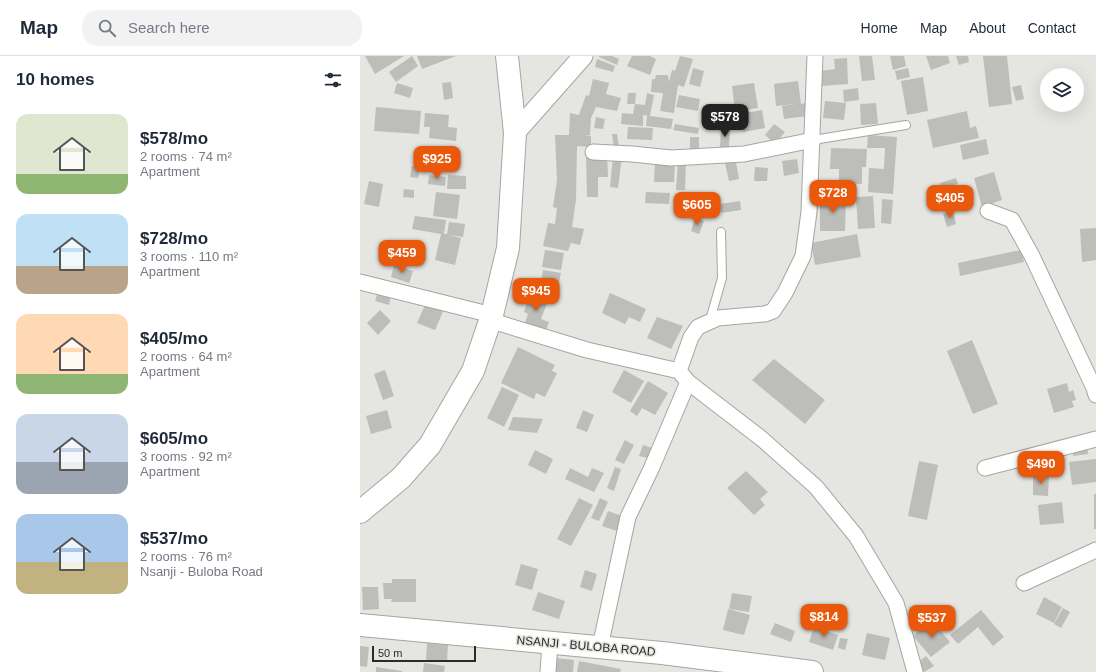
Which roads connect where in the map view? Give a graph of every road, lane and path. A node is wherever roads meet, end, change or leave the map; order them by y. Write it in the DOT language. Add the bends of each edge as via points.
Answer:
graph roads {
  1 [pos="507,56"];
  2 [pos="583,56"];
  3 [pos="816,56"];
  4 [pos="906,126"];
  5 [pos="515,134"];
  6 [pos="813,140"];
  7 [pos="593,152"];
  8 [pos="988,211"];
  9 [pos="721,232"];
  10 [pos="360,282"];
  11 [pos="491,318"];
  12 [pos="710,320"];
  13 [pos="683,376"];
  14 [pos="1096,395"];
  15 [pos="1096,439"];
  16 [pos="985,468"];
  17 [pos="360,512"];
  18 [pos="1096,550"];
  19 [pos="1024,583"];
  20 [pos="360,624"];
  21 [pos="550,643"];
  22 [pos="600,647"];
  23 [pos="548,672"];
  24 [pos="807,672"];
  25 [pos="915,672"];
  1 -- 5 [label="main road"];
  2 -- 5 [label="street"];
  3 -- 6 [label="street"];
  4 -- 6 [label="lane"];
  5 -- 11 [label="main road" via="508,248"];
  6 -- 7 [label="street" via="744,154 671,158"];
  6 -- 12 [label="street" via="806,249 785,294 773,311 765,314"];
  8 -- 14 [label="street" via="1012,220 1032,256"];
  9 -- 12 [label="lane" via="722,278"];
  10 -- 11 [label="street"];
  11 -- 13 [label="street" via="587,350"];
  11 -- 17 [label="main road" via="473,371 430,445 400,478"];
  12 -- 13 [label="street" via="698,327 691,337"];
  13 -- 22 [label="street" via="652,467 628,517"];
  13 -- 25 [label="street" via="762,439 816,487 856,536 896,603"];
  15 -- 16 [label="street"];
  18 -- 19 [label="street"];
  20 -- 21 [label="main road, NSANJI - BULOBA ROAD"];
  21 -- 22 [label="main road, NSANJI - BULOBA ROAD"];
  21 -- 23 [label="street"];
  22 -- 24 [label="main road, NSANJI - BULOBA ROAD"];
}
